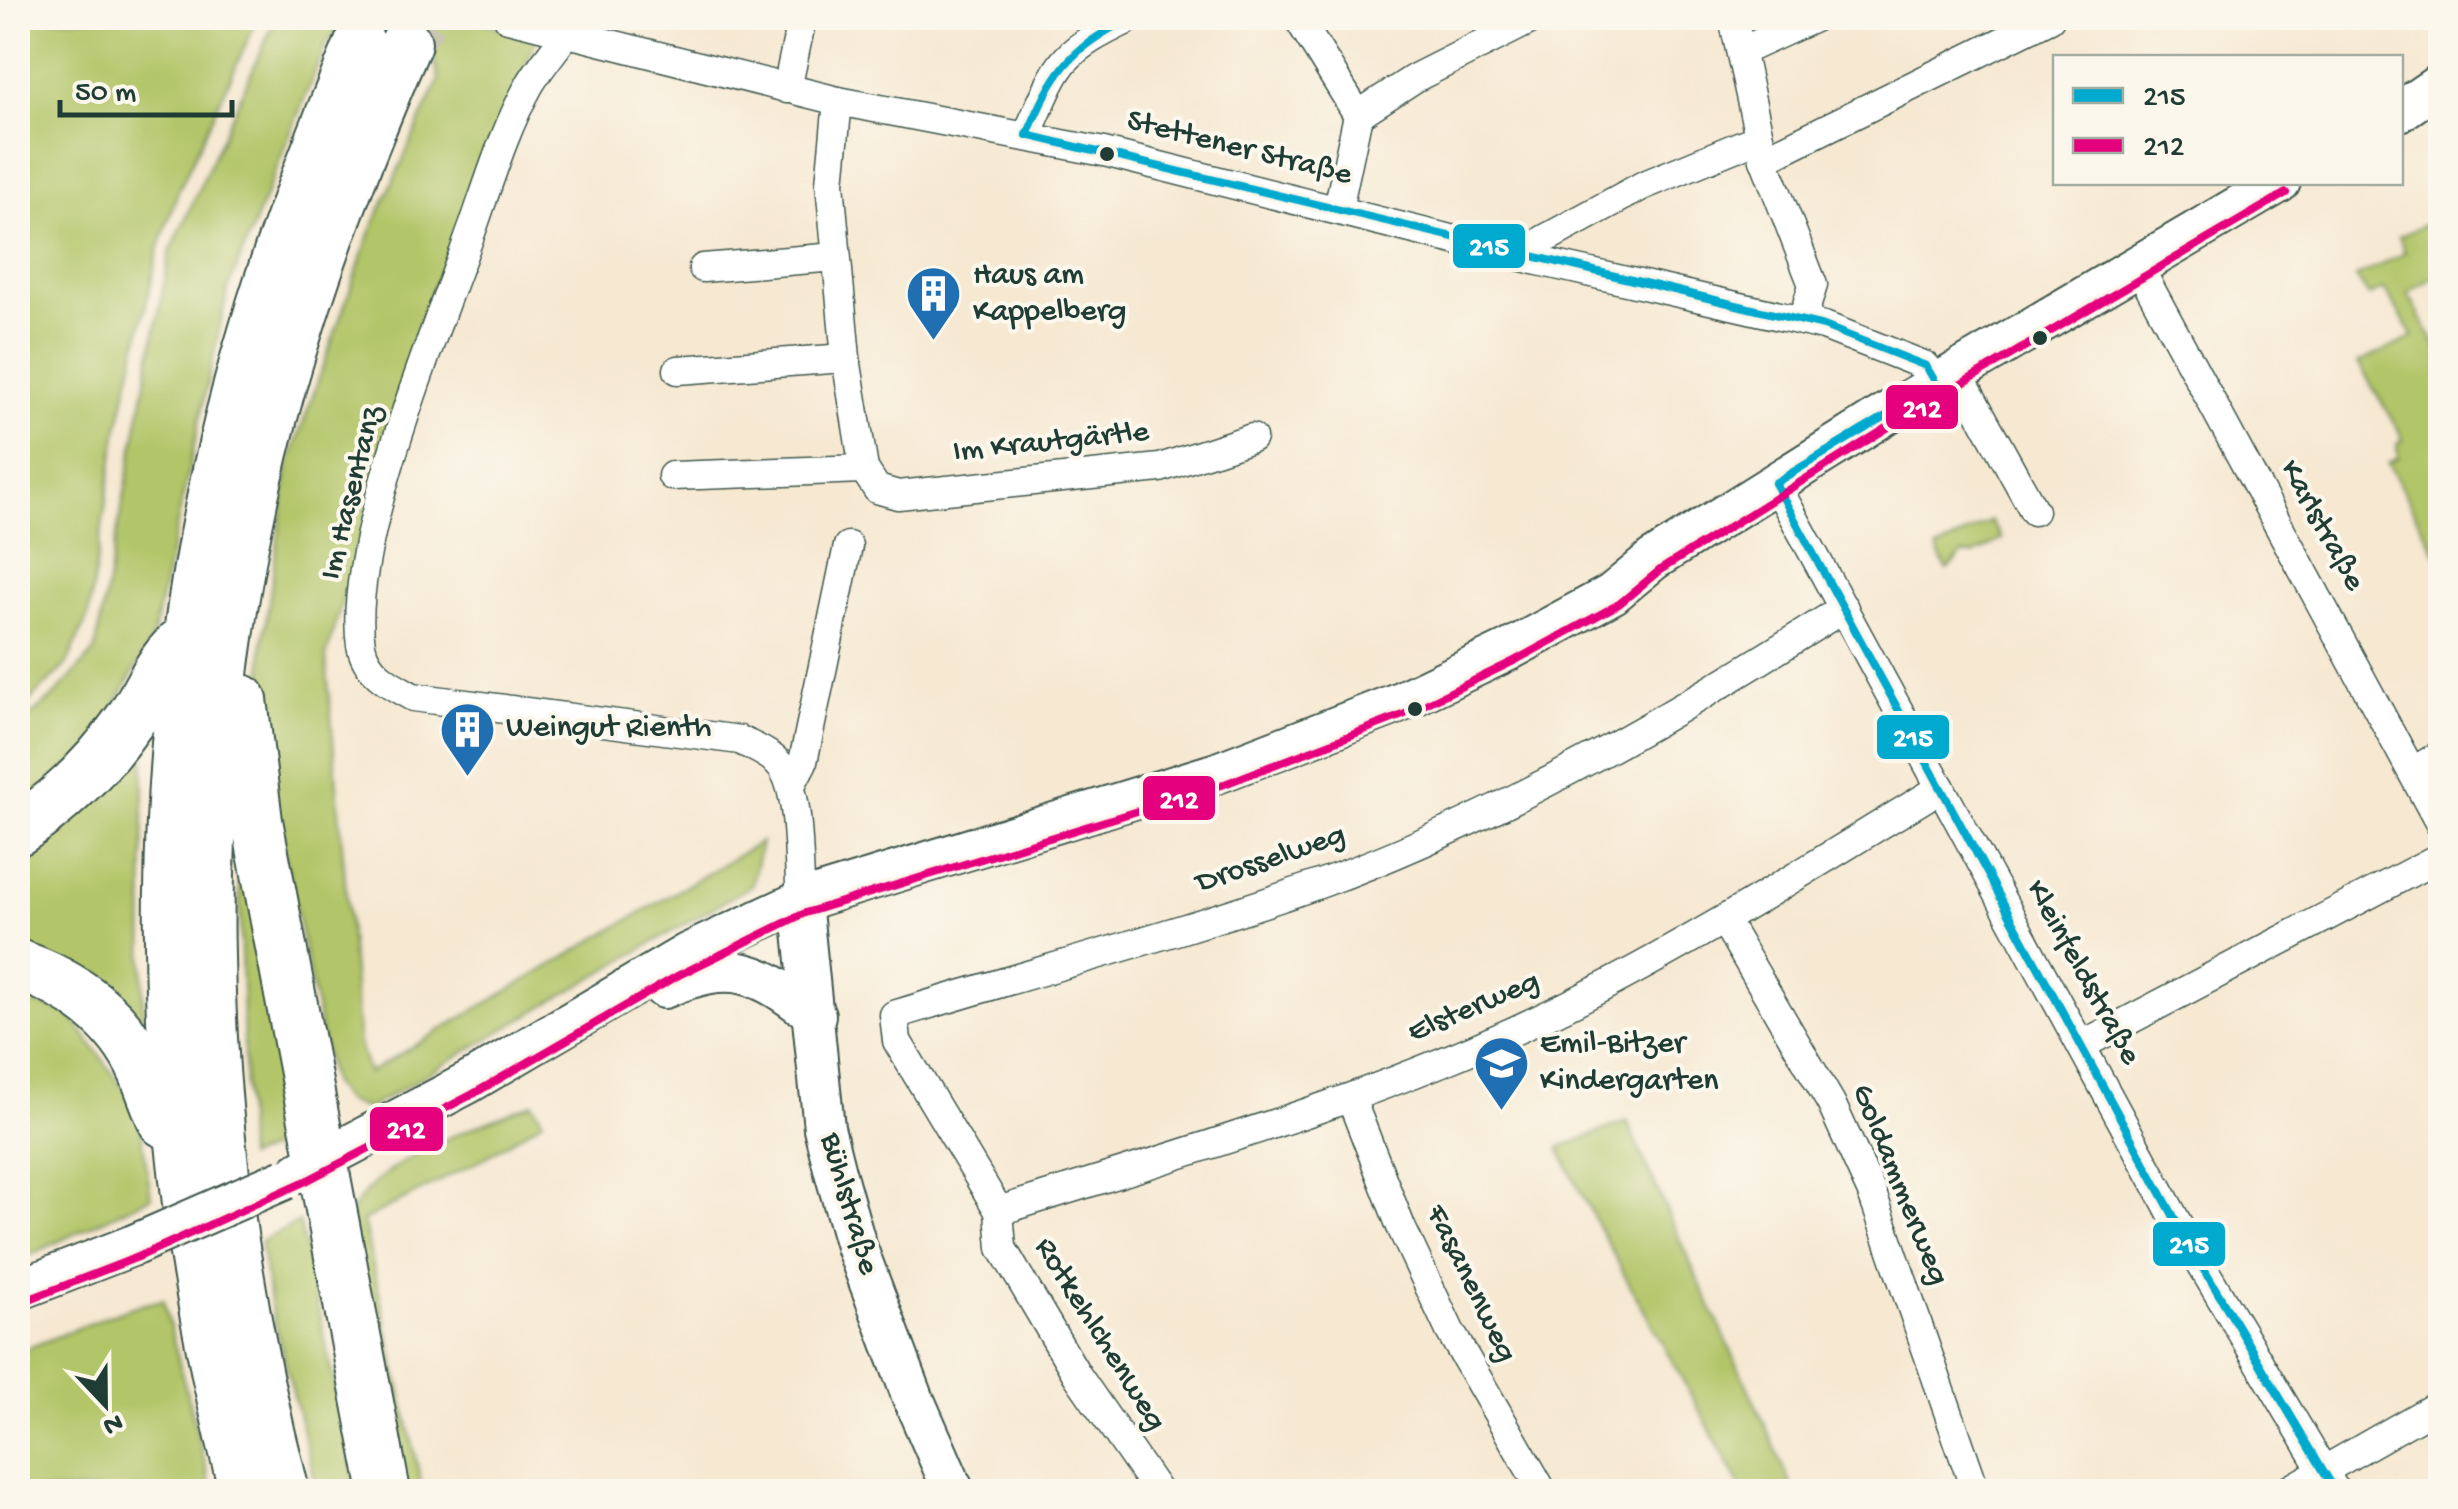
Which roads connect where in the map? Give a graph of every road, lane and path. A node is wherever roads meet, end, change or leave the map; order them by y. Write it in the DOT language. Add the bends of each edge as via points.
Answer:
graph roads {
  1 [pos="508,18"];
  2 [pos="802,18"];
  3 [pos="1131,18"];
  4 [pos="1298,18"];
  5 [pos="1534,18"];
  6 [pos="1733,18"];
  7 [pos="1814,18"];
  8 [pos="2050,18"];
  9 [pos="566,34"];
  10 [pos="383,43"];
  11 [pos="1742,51"];
  12 [pos="2440,84"];
  13 [pos="787,89"];
  14 [pos="838,102"];
  15 [pos="2403,109"];
  16 [pos="1358,115"];
  17 [pos="1028,135"];
  18 [pos="1761,149"];
  19 [pos="2275,185"];
  20 [pos="1338,209"];
  21 [pos="836,257"];
  22 [pos="1534,260"];
  23 [pos="2137,264"];
  24 [pos="703,268"];
  25 [pos="1802,321"];
  26 [pos="846,358"];
  27 [pos="678,370"];
  28 [pos="1947,378"];
  29 [pos="1252,438"];
  30 [pos="864,470"];
  31 [pos="672,476"];
  32 [pos="1775,483"];
  33 [pos="2034,511"];
  34 [pos="848,546"];
  35 [pos="1844,608"];
  36 [pos="208,643"];
  37 [pos="2440,756"];
  38 [pos="2415,770"];
  39 [pos="790,785"];
  40 [pos="1941,788"];
  41 [pos="2440,824"];
  42 [pos="18,830"];
  43 [pos="2440,857"];
  44 [pos="801,902"];
  45 [pos="1724,920"];
  46 [pos="18,966"];
  47 [pos="814,1015"];
  48 [pos="2082,1045"];
  49 [pos="532,1046"];
  50 [pos="1352,1099"];
  51 [pos="182,1155"];
  52 [pos="305,1168"];
  53 [pos="998,1211"];
  54 [pos="18,1290"];
  55 [pos="2440,1404"];
  56 [pos="2329,1481"];
  57 [pos="245,1492"];
  58 [pos="284,1492"];
  59 [pos="385,1492"];
  60 [pos="954,1492"];
  61 [pos="1158,1492"];
  62 [pos="1543,1492"];
  63 [pos="1976,1492"];
  64 [pos="2286,1492"];
  1 -- 9 [label="street, Stettener Straße"];
  2 -- 13 [label="street"];
  3 -- 17 [label="street" via="1059,61"];
  4 -- 16 [label="street"];
  5 -- 16 [label="street"];
  6 -- 11 [label="street"];
  7 -- 11 [label="street"];
  8 -- 18 [label="street"];
  9 -- 13 [label="street, Stettener Straße"];
  9 -- 39 [label="street, Im Hasentanz" via="530,84 431,342 379,506 362,590 361,648 380,679 413,697 740,740 780,764"];
  10 -- 36 [label="highway" via="304,179 261,308 230,424"];
  11 -- 18 [label="street"];
  12 -- 15 [label="main road"];
  13 -- 14 [label="street, Stettener Straße"];
  14 -- 17 [label="street, Stettener Straße"];
  14 -- 21 [label="street" via="830,183"];
  16 -- 20 [label="street"];
  17 -- 20 [label="street, Stettener Straße"];
  18 -- 22 [label="street" via="1642,186 1542,240"];
  18 -- 25 [label="street" via="1814,284"];
  19 -- 23 [label="main road"];
  20 -- 22 [label="street, Stettener Straße"];
  21 -- 24 [label="street"];
  21 -- 26 [label="street"];
  22 -- 25 [label="street, Stettener Straße"];
  23 -- 28 [label="main road"];
  23 -- 38 [label="street, Karlstraße"];
  25 -- 28 [label="street, Stettener Straße"];
  26 -- 27 [label="street"];
  26 -- 30 [label="street"];
  28 -- 32 [label="main road"];
  28 -- 33 [label="street"];
  29 -- 30 [label="street, Im Krautgärtle" via="1160,468 898,495 877,489"];
  30 -- 31 [label="street"];
  32 -- 35 [label="street, Kleinfeldstraße"];
  32 -- 44 [label="main road" via="1653,560 1612,594 1418,694 1218,774"];
  34 -- 39 [label="street" via="804,762"];
  35 -- 40 [label="street, Kleinfeldstraße"];
  35 -- 53 [label="street, Drosselweg" via="1634,736 1324,882 894,1014 897,1041"];
  36 -- 42 [label="highway" via="164,657 95,766"];
  36 -- 51 [label="highway" via="174,779 170,1023"];
  36 -- 52 [label="highway" via="243,702 257,821 301,1058"];
  36 -- 58 [label="highway" via="211,1061 238,1293"];
  37 -- 38 [label="street"];
  38 -- 41 [label="street, Karlstraße"];
  39 -- 44 [label="street"];
  40 -- 45 [label="street, Elsterweg"];
  40 -- 48 [label="street, Kleinfeldstraße"];
  43 -- 48 [label="street"];
  44 -- 47 [label="main road, Bühlstraße"];
  44 -- 49 [label="main road" via="688,954"];
  45 -- 50 [label="street, Elsterweg" via="1567,1006"];
  45 -- 63 [label="street, Goldammerweg" via="1831,1103 1872,1193"];
  46 -- 51 [label="highway" via="83,996 125,1039"];
  47 -- 49 [label="main road" via="757,975 737,969 689,977"];
  47 -- 60 [label="main road, Bühlstraße" via="824,1128 851,1228"];
  48 -- 56 [label="street, Kleinfeldstraße" via="2195,1255"];
  49 -- 52 [label="main road"];
  50 -- 53 [label="street, Elsterweg"];
  50 -- 62 [label="street, Fasanenweg" via="1443,1318"];
  51 -- 57 [label="highway" via="207,1330"];
  52 -- 54 [label="main road, bridge"];
  52 -- 59 [label="highway"];
  53 -- 61 [label="street, Rotkehlchenweg" via="1002,1248"];
  55 -- 56 [label="street"];
  56 -- 64 [label="street"];
}
